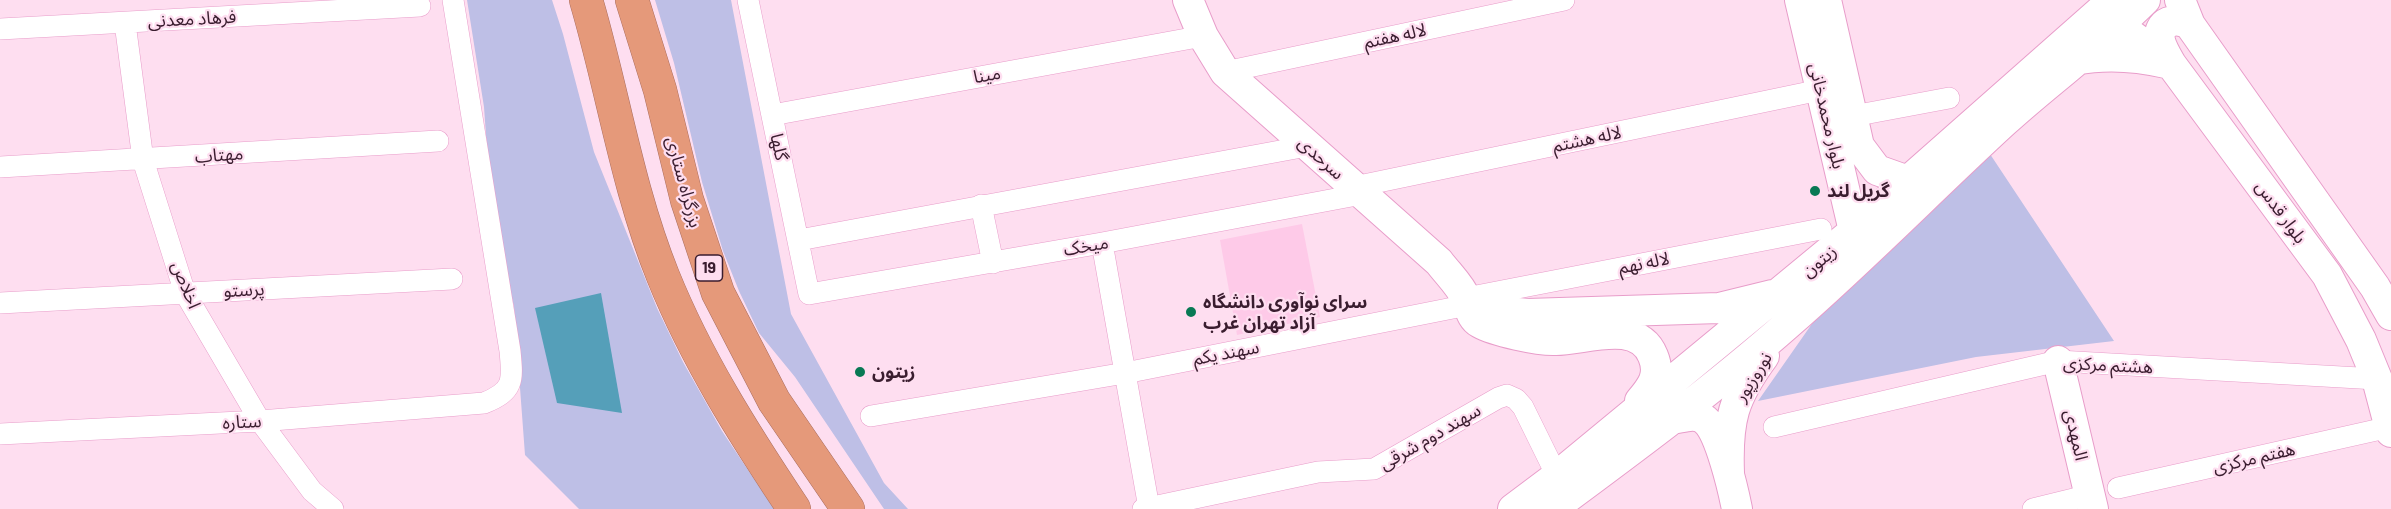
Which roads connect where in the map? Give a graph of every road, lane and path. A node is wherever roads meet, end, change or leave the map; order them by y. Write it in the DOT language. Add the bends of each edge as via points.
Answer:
graph roads {
  1 [pos="453,0"];
  2 [pos="586,0"];
  3 [pos="632,0"];
  4 [pos="748,0"];
  5 [pos="1188,0"];
  6 [pos="1564,0"];
  7 [pos="1800,0"];
  8 [pos="1826,0"];
  9 [pos="2145,0"];
  10 [pos="420,6"];
  11 [pos="2112,11"];
  12 [pos="2185,12"];
  13 [pos="125,23"];
  14 [pos="0,29"];
  15 [pos="1203,36"];
  16 [pos="2075,60"];
  17 [pos="2171,64"];
  18 [pos="1225,72"];
  19 [pos="1820,90"];
  20 [pos="1949,98"];
  21 [pos="772,115"];
  22 [pos="1847,130"];
  23 [pos="438,141"];
  24 [pos="1307,146"];
  25 [pos="143,160"];
  26 [pos="0,167"];
  27 [pos="1908,181"];
  28 [pos="1358,190"];
  29 [pos="981,205"];
  30 [pos="1821,229"];
  31 [pos="1854,231"];
  32 [pos="799,240"];
  33 [pos="1102,243"];
  34 [pos="993,263"];
  35 [pos="452,279"];
  36 [pos="185,293"];
  37 [pos="1781,293"];
  38 [pos="809,294"];
  39 [pos="1467,302"];
  40 [pos="0,303"];
  41 [pos="2391,315"];
  42 [pos="1789,323"];
  43 [pos="2058,361"];
  44 [pos="1125,373"];
  45 [pos="2378,379"];
  46 [pos="1630,414"];
  47 [pos="871,416"];
  48 [pos="1674,419"];
  49 [pos="260,421"];
  50 [pos="1774,427"];
  51 [pos="2390,429"];
  52 [pos="0,434"];
  53 [pos="1729,473"];
  54 [pos="1557,476"];
  55 [pos="2101,497"];
  56 [pos="1146,508"];
  57 [pos="333,509"];
  58 [pos="794,509"];
  59 [pos="848,509"];
  60 [pos="1513,509"];
  61 [pos="1552,509"];
  62 [pos="1737,509"];
  63 [pos="2033,509"];
  1 -- 49 [label="street, ستاره" via="512,370 510,384 502,396 484,403"];
  2 -- 58 [label="highway" via="641,212 663,275 696,350 737,424"];
  3 -- 59 [label="highway, بزرگراه ستاری / 19" via="660,90 687,201 718,293 774,401"];
  4 -- 21 [label="street, گلها"];
  5 -- 15 [label="main road, سرحدی"];
  6 -- 18 [label="street, لاله هفتم"];
  7 -- 19 [label="main road, بلوار محمدخانی"];
  8 -- 22 [label="main road, بلوار محمدخانی"];
  9 -- 11 [label="main road, زیتون"];
  10 -- 13 [label="street, فرهاد معدنی"];
  11 -- 16 [label="main road, زیتون"];
  11 -- 17 [label="main road, بلوار قدس"];
  11 -- 27 [label="main road, زیتون"];
  12 -- 17 [label="main road" via="2180,20 2174,19 2162,29 2161,42"];
  12 -- 41 [label="main road, بلوار قدس"];
  13 -- 14 [label="street, فرهاد معدنی"];
  13 -- 25 [label="street, اخلاص"];
  15 -- 18 [label="main road, سرحدی"];
  15 -- 21 [label="street, مینا"];
  16 -- 17 [label="main road" via="2101,56"];
  16 -- 42 [label="main road, زیتون"];
  17 -- 45 [label="main road, بلوار قدس" via="2327,275"];
  18 -- 24 [label="main road, سرحدی"];
  19 -- 22 [label="main road, بلوار محمدخانی"];
  19 -- 28 [label="street, لاله هشتم"];
  20 -- 22 [label="street"];
  21 -- 32 [label="street, گلها"];
  22 -- 27 [label="main road, بلوار محمدخانی" via="1877,170"];
  22 -- 31 [label="main road, بلوار محمدخانی"];
  23 -- 25 [label="street, مهتاب"];
  24 -- 28 [label="main road, سرحدی"];
  24 -- 29 [label="street"];
  25 -- 26 [label="street, مهتاب"];
  25 -- 36 [label="street, اخلاص"];
  27 -- 31 [label="main road, زیتون"];
  28 -- 33 [label="street, میخک"];
  28 -- 39 [label="main road, سرحدی" via="1439,262"];
  29 -- 32 [label="street"];
  29 -- 34 [label="street"];
  30 -- 39 [label="street, لاله نهم"];
  31 -- 37 [label="main road, زیتون"];
  32 -- 38 [label="street, گلها"];
  33 -- 34 [label="street, میخک"];
  33 -- 44 [label="street"];
  34 -- 38 [label="street, میخک"];
  35 -- 36 [label="street, پرستو"];
  36 -- 40 [label="street, پرستو"];
  36 -- 49 [label="street, اخلاص"];
  37 -- 39 [label="main road" via="1719,308 1528,314 1503,313"];
  37 -- 46 [label="main road, زیتون"];
  39 -- 44 [label="street, سهند يكم"];
  39 -- 46 [label="main road, سرحدی" via="1479,323 1506,332 1554,340 1620,333 1643,342 1654,357 1656,375 1652,387"];
  42 -- 48 [label="main road, زیتون"];
  42 -- 53 [label="main road, نوروزپور" via="1746,381 1734,409 1728,436"];
  43 -- 45 [label="street, هشتم مرکزی"];
  43 -- 50 [label="street, هشتم مرکزی"];
  43 -- 55 [label="main road, المهدی"];
  44 -- 47 [label="street, سهند يكم"];
  44 -- 56 [label="street"];
  45 -- 51 [label="main road, بلوار قدس"];
  46 -- 54 [label="main road, زیتون"];
  48 -- 53 [label="main road, نوروزپور" via="1692,415 1706,420"];
  48 -- 61 [label="main road, زیتون"];
  49 -- 52 [label="street, ستاره"];
  49 -- 57 [label="street, اخلاص" via="312,491"];
  51 -- 55 [label="street, هفتم مرکزی"];
  53 -- 62 [label="main road, نوروزپور"];
  54 -- 56 [label="street, سهند دوم شرقی" via="1522,407 1507,395 1374,470 1318,472"];
  54 -- 60 [label="main road, زیتون"];
  55 -- 63 [label="street, هفتم مرکزی"];
}
